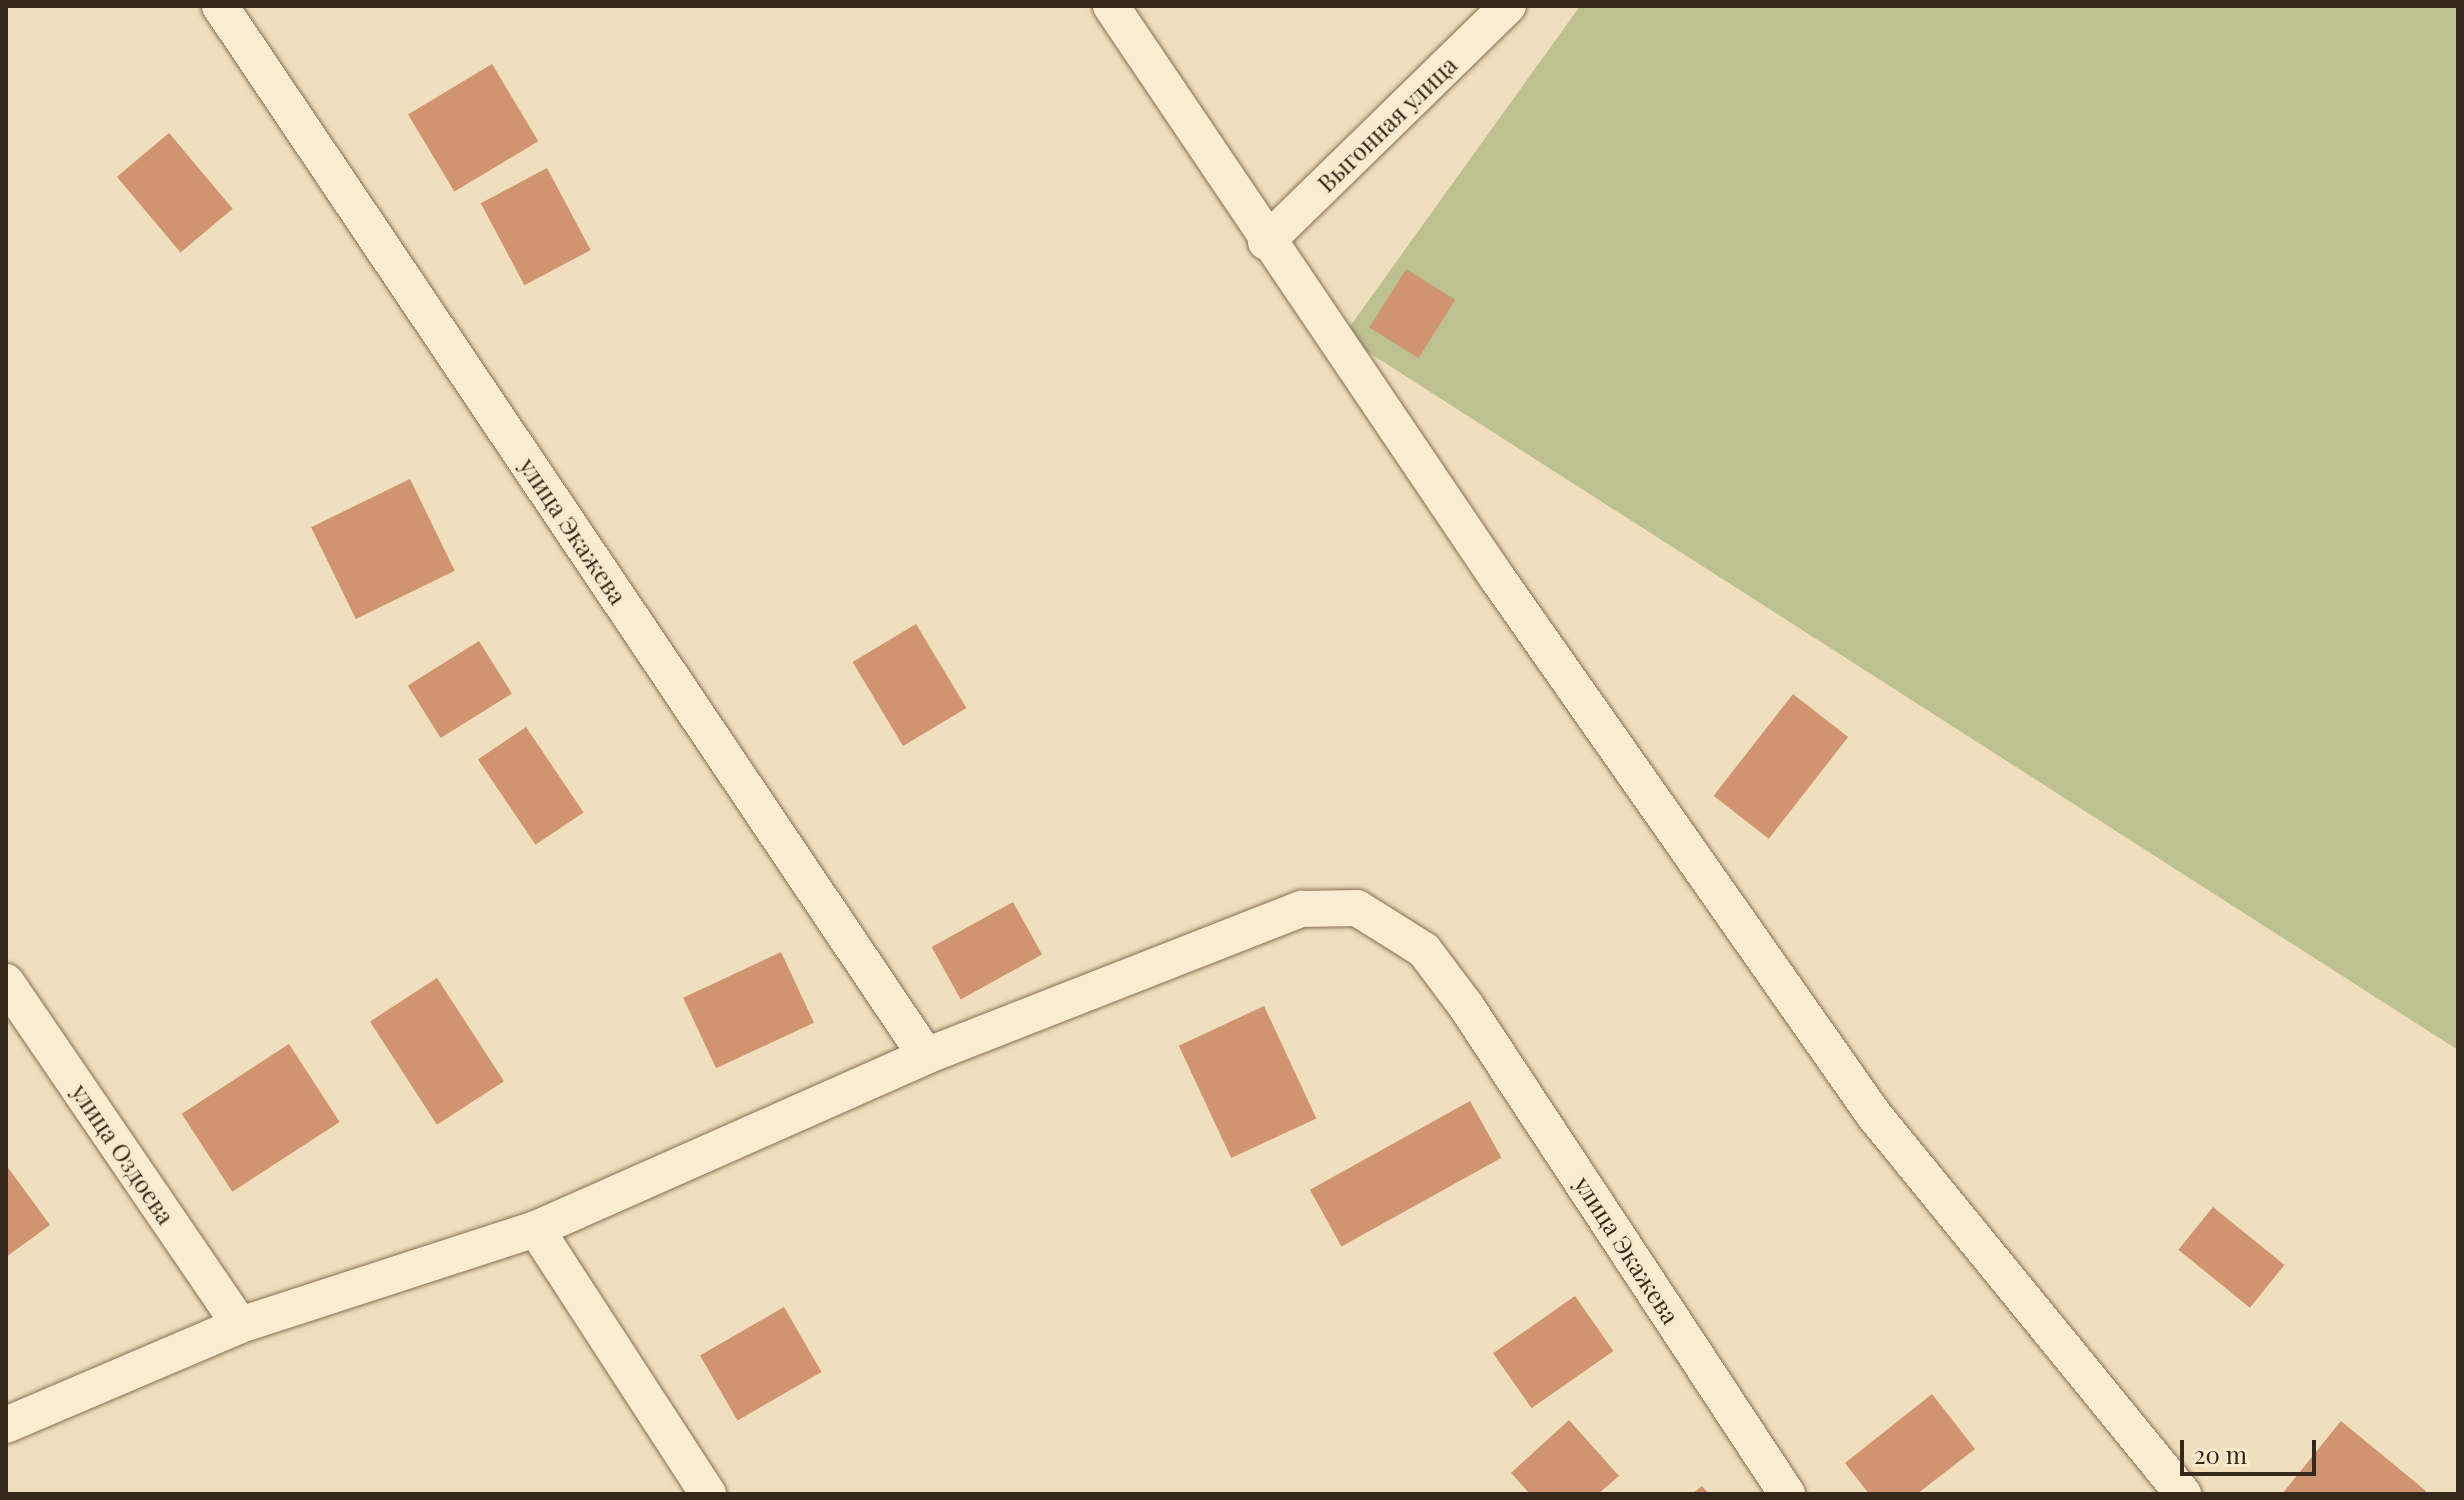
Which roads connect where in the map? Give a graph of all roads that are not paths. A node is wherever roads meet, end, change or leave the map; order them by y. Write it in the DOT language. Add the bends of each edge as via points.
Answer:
graph roads {
  1 [pos="220,6"];
  2 [pos="1111,6"];
  3 [pos="1508,6"];
  4 [pos="1266,242"];
  5 [pos="6,982"];
  6 [pos="926,1056"];
  7 [pos="536,1229"];
  8 [pos="240,1325"];
  9 [pos="6,1425"];
  10 [pos="708,1494"];
  11 [pos="1787,1494"];
  12 [pos="2183,1494"];
  1 -- 6 [label="street, улица Экажева"];
  2 -- 4 [label="street"];
  3 -- 4 [label="street, Выгонная улица"];
  4 -- 12 [label="street" via="1874,1115"];
  5 -- 8 [label="street, улица Оздоева"];
  6 -- 7 [label="street, улица Экажева"];
  6 -- 11 [label="street, улица Экажева" via="1302,909 1357,908 1424,950 1466,1006"];
  7 -- 8 [label="street, улица Экажева"];
  7 -- 10 [label="street"];
  8 -- 9 [label="street, улица Экажева"];
}
